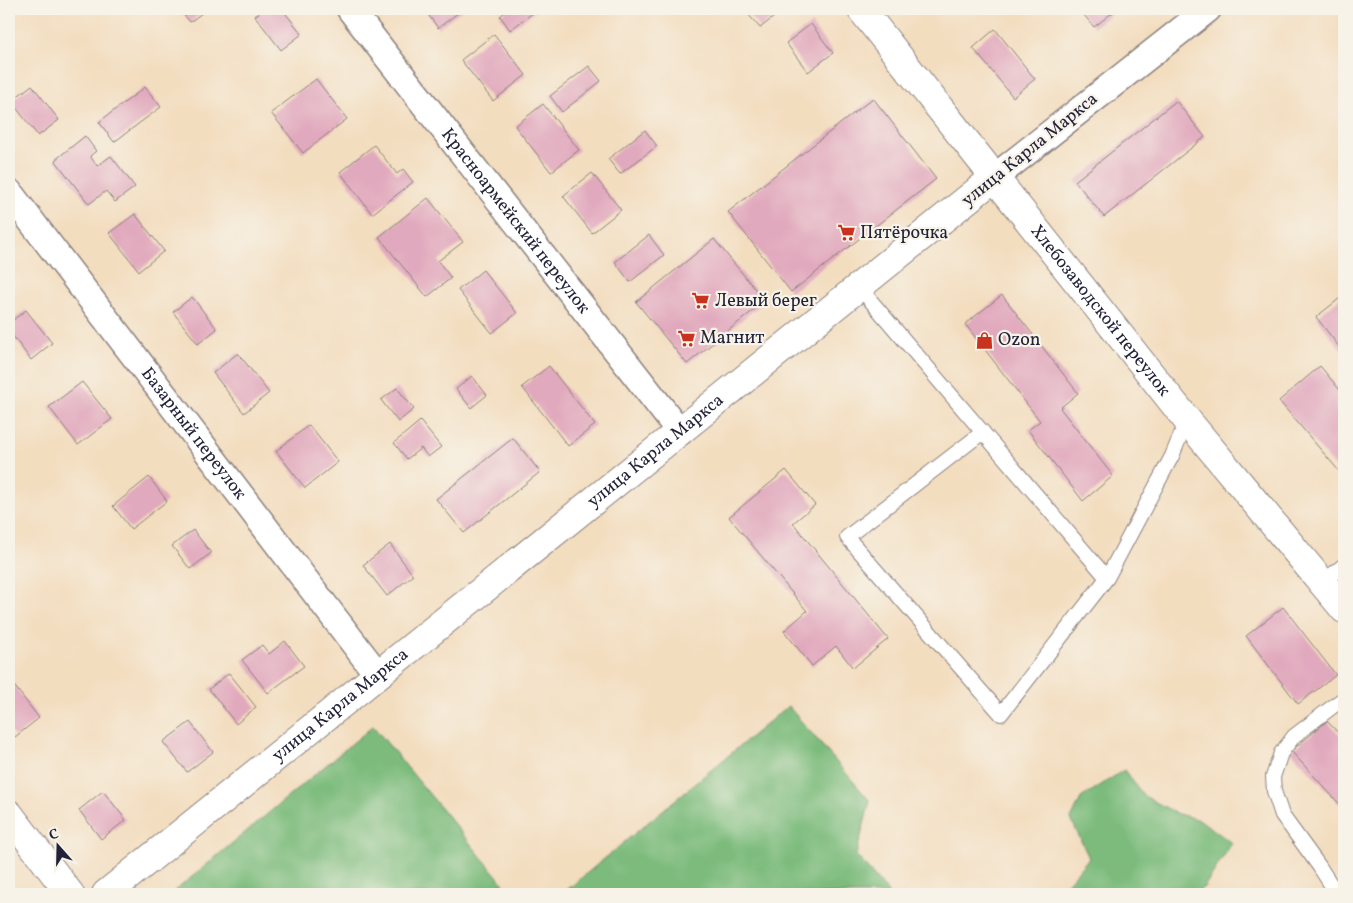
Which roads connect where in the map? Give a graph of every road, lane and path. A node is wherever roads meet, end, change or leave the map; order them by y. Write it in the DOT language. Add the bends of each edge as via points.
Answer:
graph roads {
  1 [pos="350,9"];
  2 [pos="861,9"];
  3 [pos="1208,9"];
  4 [pos="995,177"];
  5 [pos="9,192"];
  6 [pos="859,287"];
  7 [pos="1187,420"];
  8 [pos="680,432"];
  9 [pos="983,432"];
  10 [pos="1344,565"];
  11 [pos="1107,578"];
  12 [pos="1323,582"];
  13 [pos="1344,609"];
  14 [pos="378,675"];
  15 [pos="1344,698"];
  16 [pos="9,814"];
  17 [pos="70,894"];
  18 [pos="106,894"];
  19 [pos="1336,894"];
  1 -- 8 [label="street, Красноармейский переулок"];
  2 -- 4 [label="street, Хлебозаводской переулок"];
  3 -- 4 [label="street, улица Карла Маркса"];
  4 -- 6 [label="street, улица Карла Маркса"];
  4 -- 7 [label="street, Хлебозаводской переулок"];
  5 -- 14 [label="street, Базарный переулок"];
  6 -- 8 [label="street, улица Карла Маркса"];
  6 -- 9 [label="lane"];
  7 -- 11 [label="lane" via="1172,456"];
  7 -- 12 [label="street, Хлебозаводской переулок"];
  8 -- 14 [label="street, улица Карла Маркса"];
  9 -- 11 [label="lane"];
  9 -- 11 [label="lane" via="847,537 1001,714"];
  10 -- 12 [label="lane"];
  12 -- 13 [label="street, Хлебозаводской переулок"];
  14 -- 18 [label="street, улица Карла Маркса"];
  15 -- 19 [label="lane" via="1294,736 1281,753 1273,777 1282,815"];
  16 -- 17 [label="street"];
}
